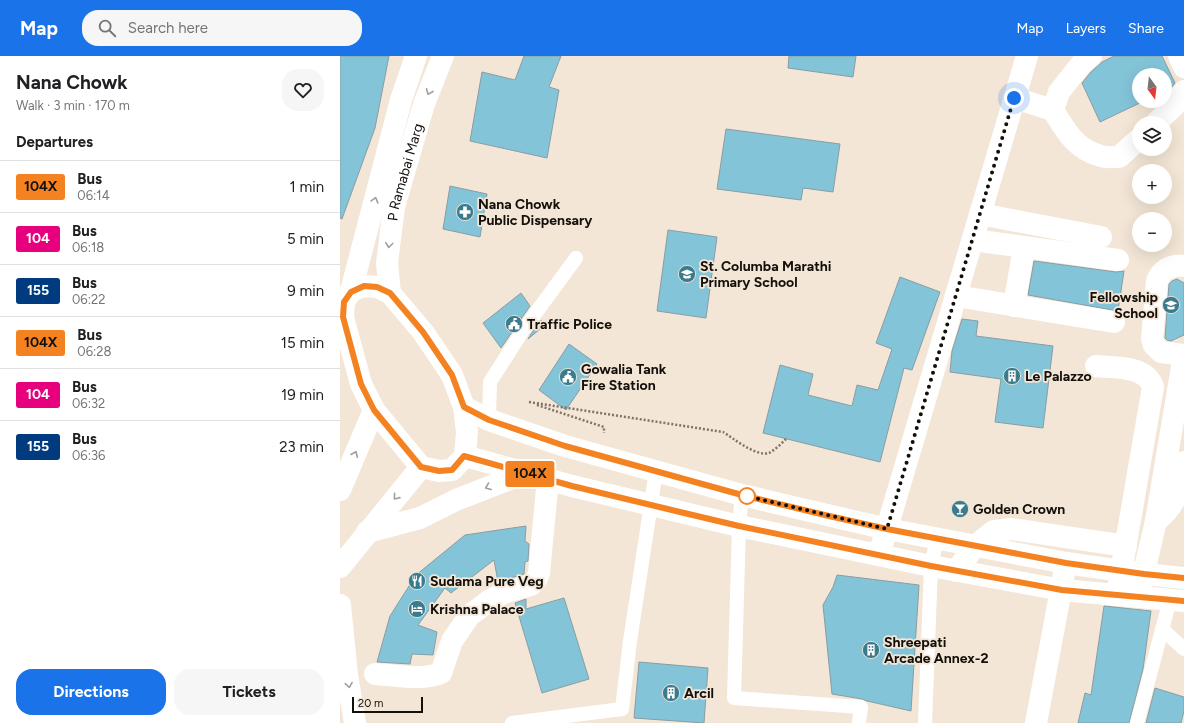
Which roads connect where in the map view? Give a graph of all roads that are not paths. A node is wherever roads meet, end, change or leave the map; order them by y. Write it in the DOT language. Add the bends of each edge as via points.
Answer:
graph roads {
  1 [pos="416,56"];
  2 [pos="1027,56"];
  3 [pos="1091,56"];
  4 [pos="1179,56"];
  5 [pos="436,62"];
  6 [pos="1184,67"];
  7 [pos="1184,91"];
  8 [pos="1014,98"];
  9 [pos="1053,110"];
  10 [pos="1163,116"];
  11 [pos="1132,145"];
  12 [pos="980,214"];
  13 [pos="1101,237"];
  14 [pos="973,240"];
  15 [pos="1024,247"];
  16 [pos="576,258"];
  17 [pos="1118,260"];
  18 [pos="1184,266"];
  19 [pos="351,292"];
  20 [pos="390,293"];
  21 [pos="956,296"];
  22 [pos="1014,306"];
  23 [pos="1114,322"];
  24 [pos="345,339"];
  25 [pos="1184,355"];
  26 [pos="1096,366"];
  27 [pos="464,407"];
  28 [pos="374,410"];
  29 [pos="489,420"];
  30 [pos="464,456"];
  31 [pos="1184,462"];
  32 [pos="421,467"];
  33 [pos="656,471"];
  34 [pos="525,473"];
  35 [pos="548,479"];
  36 [pos="340,490"];
  37 [pos="742,495"];
  38 [pos="1180,495"];
  39 [pos="650,504"];
  40 [pos="1156,521"];
  41 [pos="739,526"];
  42 [pos="887,529"];
  43 [pos="367,532"];
  44 [pos="937,539"];
  45 [pos="975,546"];
  46 [pos="1126,546"];
  47 [pos="879,555"];
  48 [pos="1066,563"];
  49 [pos="931,566"];
  50 [pos="340,567"];
  51 [pos="956,571"];
  52 [pos="1122,571"];
  53 [pos="1144,574"];
  54 [pos="1184,578"];
  55 [pos="1062,590"];
  56 [pos="1117,595"];
  57 [pos="1138,597"];
  58 [pos="1177,601"];
  59 [pos="340,605"];
  60 [pos="1162,629"];
  61 [pos="1184,649"];
  62 [pos="374,674"];
  63 [pos="355,723"];
  64 [pos="512,723"];
  65 [pos="859,723"];
  66 [pos="925,723"];
  67 [pos="1036,723"];
  68 [pos="1137,723"];
  19 -- 1 [label="main road, P Ramabai Marg, one-way" via="401,100"];
  2 -- 8 [label="main road"];
  3 -- 9 [label="main road" via="1082,63 1060,92"];
  4 -- 6 [label="main road"];
  5 -- 20 [label="main road, P Ramabai Marg, one-way" via="394,207 387,263"];
  7 -- 10 [label="main road"];
  8 -- 9 [label="main road"];
  8 -- 12 [label="main road"];
  9 -- 11 [label="main road" via="1066,132 1077,145 1088,152 1102,157 1119,157"];
  12 -- 13 [label="main road"];
  12 -- 14 [label="main road"];
  14 -- 15 [label="main road"];
  14 -- 21 [label="main road"];
  15 -- 17 [label="main road"];
  15 -- 22 [label="main road"];
  16 -- 29 [label="lane" via="528,323 490,382"];
  18 -- 25 [label="main road" via="1177,265 1160,273 1157,281 1152,339 1156,349 1161,352"];
  19 -- 20 [label="main road" via="364,286 377,287"];
  19 -- 24 [label="main road, P Ramabai Marg" via="344,302"];
  20 -- 27 [label="main road" via="423,332 452,375"];
  21 -- 22 [label="main road"];
  21 -- 42 [label="main road"];
  22 -- 23 [label="main road"];
  24 -- 28 [label="main road, P Ramabai Marg" via="361,384"];
  25 -- 40 [label="main road"];
  26 -- 46 [label="main road" via="1137,370 1147,376 1153,387"];
  27 -- 29 [label="main road"];
  27 -- 30 [label="main road" via="467,432"];
  28 -- 32 [label="main road, P Ramabai Marg"];
  36 -- 28 [label="main road, one-way"];
  29 -- 33 [label="main road" via="565,446"];
  30 -- 32 [label="main road" via="452,470 439,471"];
  30 -- 34 [label="main road"];
  31 -- 38 [label="main road"];
  32 -- 43 [label="main road, one-way"];
  33 -- 37 [label="main road"];
  33 -- 39 [label="lane"];
  34 -- 35 [label="main road"];
  34 -- 43 [label="main road, one-way" via="456,500 420,518"];
  35 -- 39 [label="main road"];
  35 -- 62 [label="main road" via="539,573 536,580 531,585 506,592 490,600 469,616 452,641 440,673 425,677"];
  37 -- 41 [label="lane"];
  37 -- 42 [label="main road"];
  38 -- 40 [label="main road"];
  39 -- 41 [label="main road"];
  39 -- 64 [label="lane" via="622,709"];
  40 -- 53 [label="main road"];
  41 -- 47 [label="main road"];
  41 -- 65 [label="lane" via="734,698 861,707"];
  42 -- 44 [label="main road"];
  42 -- 47 [label="main road"];
  43 -- 50 [label="main road"];
  44 -- 45 [label="main road"];
  44 -- 49 [label="lane"];
  45 -- 46 [label="main road" via="994,531 1011,529"];
  45 -- 48 [label="main road"];
  45 -- 51 [label="main road"];
  46 -- 52 [label="main road"];
  47 -- 49 [label="main road"];
  48 -- 52 [label="main road"];
  48 -- 55 [label="main road"];
  49 -- 51 [label="main road"];
  49 -- 66 [label="lane"];
  51 -- 55 [label="main road"];
  52 -- 53 [label="main road"];
  52 -- 56 [label="main road"];
  53 -- 54 [label="main road"];
  53 -- 57 [label="main road"];
  55 -- 56 [label="main road"];
  55 -- 67 [label="main road"];
  56 -- 57 [label="main road"];
  57 -- 58 [label="main road"];
  58 -- 60 [label="lane"];
  59 -- 63 [label="main road, one-way"];
  60 -- 61 [label="lane"];
  60 -- 68 [label="lane"];
}
